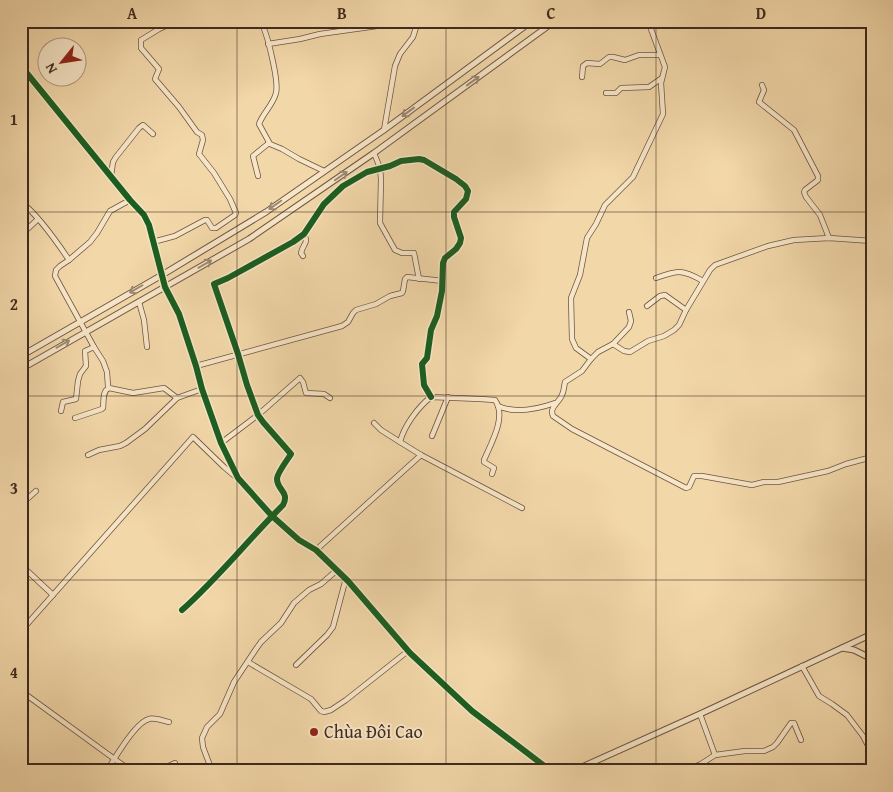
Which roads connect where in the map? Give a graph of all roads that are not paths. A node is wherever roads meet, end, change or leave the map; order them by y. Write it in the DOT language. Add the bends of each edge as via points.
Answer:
graph roads {
  1 [pos="176,21"];
  2 [pos="260,21"];
  3 [pos="387,21"];
  4 [pos="418,21"];
  5 [pos="532,21"];
  6 [pos="555,21"];
  7 [pos="648,21"];
  8 [pos="268,44"];
  9 [pos="660,55"];
  10 [pos="21,66"];
  11 [pos="582,78"];
  12 [pos="662,78"];
  13 [pos="762,85"];
  14 [pos="606,92"];
  15 [pos="384,130"];
  16 [pos="153,134"];
  17 [pos="269,143"];
  18 [pos="374,153"];
  19 [pos="380,168"];
  20 [pos="324,171"];
  21 [pos="111,176"];
  22 [pos="258,176"];
  23 [pos="130,200"];
  24 [pos="21,202"];
  25 [pos="38,219"];
  26 [pos="304,234"];
  27 [pos="21,235"];
  28 [pos="829,238"];
  29 [pos="872,241"];
  30 [pos="154,242"];
  31 [pos="21,253"];
  32 [pos="303,256"];
  33 [pos="69,260"];
  34 [pos="21,262"];
  35 [pos="162,275"];
  36 [pos="656,278"];
  37 [pos="420,279"];
  38 [pos="703,280"];
  39 [pos="443,281"];
  40 [pos="165,287"];
  41 [pos="139,302"];
  42 [pos="646,306"];
  43 [pos="686,310"];
  44 [pos="629,312"];
  45 [pos="80,321"];
  46 [pos="85,332"];
  47 [pos="613,344"];
  48 [pos="94,347"];
  49 [pos="147,347"];
  50 [pos="238,354"];
  51 [pos="21,356"];
  52 [pos="591,359"];
  53 [pos="196,366"];
  54 [pos="21,369"];
  55 [pos="109,388"];
  56 [pos="202,389"];
  57 [pos="431,397"];
  58 [pos="448,397"];
  59 [pos="177,398"];
  60 [pos="330,398"];
  61 [pos="556,403"];
  62 [pos="498,406"];
  63 [pos="61,411"];
  64 [pos="258,415"];
  65 [pos="75,418"];
  66 [pos="374,423"];
  67 [pos="432,436"];
  68 [pos="400,442"];
  69 [pos="221,443"];
  70 [pos="88,455"];
  71 [pos="421,455"];
  72 [pos="872,456"];
  73 [pos="492,474"];
  74 [pos="238,478"];
  75 [pos="36,491"];
  76 [pos="21,508"];
  77 [pos="522,508"];
  78 [pos="272,516"];
  79 [pos="316,550"];
  80 [pos="21,565"];
  81 [pos="338,570"];
  82 [pos="346,578"];
  83 [pos="53,595"];
  84 [pos="182,610"];
  85 [pos="21,631"];
  86 [pos="872,634"];
  87 [pos="841,648"];
  88 [pos="408,651"];
  89 [pos="872,659"];
  90 [pos="248,662"];
  91 [pos="296,665"];
  92 [pos="802,666"];
  93 [pos="21,691"];
  94 [pos="700,714"];
  95 [pos="168,722"];
  96 [pos="801,740"];
  97 [pos="872,753"];
  98 [pos="715,755"];
  99 [pos="115,758"];
  100 [pos="175,763"];
  101 [pos="107,771"];
  102 [pos="131,771"];
  103 [pos="158,771"];
  104 [pos="212,771"];
  105 [pos="551,771"];
  106 [pos="573,771"];
  107 [pos="685,771"];
  1 -- 30 [label="street" via="141,40 141,48 159,69 155,79 202,135 199,154 230,198 236,213 216,228 205,220 175,236"];
  2 -- 8 [label="street"];
  3 -- 8 [label="street" via="377,26"];
  4 -- 15 [label="street" via="413,37 398,59"];
  5 -- 15 [label="street, one-way"];
  18 -- 6 [label="street, one-way"];
  7 -- 9 [label="street"];
  8 -- 17 [label="street" via="276,74 276,90 259,124"];
  9 -- 11 [label="street" via="636,55 625,60 611,57 600,64 587,63 583,66"];
  9 -- 12 [label="street" via="665,67"];
  10 -- 21 [label="street"];
  12 -- 14 [label="street" via="650,87"];
  12 -- 52 [label="street" via="662,118 636,173 605,205 587,238 580,275 571,298 572,340 576,348"];
  13 -- 28 [label="street" via="764,90 759,102 794,130 818,176 804,195 820,215"];
  15 -- 20 [label="street"];
  16 -- 21 [label="street" via="143,125 139,128 116,156"];
  17 -- 20 [label="street"];
  17 -- 22 [label="street" via="253,158"];
  18 -- 19 [label="street"];
  40 -- 18 [label="street, one-way" via="249,239"];
  19 -- 26 [label="street" via="343,186 321,208"];
  19 -- 37 [label="street" via="380,223 395,250 414,253"];
  19 -- 39 [label="street" via="401,161 421,160 467,188 466,199 453,214 461,238 444,261"];
  20 -- 35 [label="street, one-way" via="266,212"];
  21 -- 23 [label="street"];
  23 -- 30 [label="street" via="144,215"];
  23 -- 33 [label="street" via="110,211 90,242"];
  24 -- 25 [label="street"];
  25 -- 27 [label="street"];
  25 -- 33 [label="street"];
  26 -- 32 [label="street"];
  26 -- 50 [label="street" via="283,249 214,284"];
  28 -- 29 [label="street"];
  28 -- 38 [label="street" via="794,240 768,246 715,265"];
  30 -- 35 [label="street"];
  31 -- 34 [label="street" via="25,257"];
  33 -- 45 [label="street" via="56,270 54,276"];
  35 -- 40 [label="street"];
  35 -- 45 [label="street, one-way"];
  36 -- 38 [label="street" via="686,272"];
  37 -- 39 [label="street"];
  37 -- 50 [label="street" via="406,278 402,293 356,310 342,326"];
  38 -- 43 [label="street"];
  39 -- 57 [label="street" via="428,357 422,364 424,385"];
  40 -- 41 [label="street"];
  40 -- 53 [label="street" via="179,314"];
  41 -- 46 [label="street"];
  41 -- 49 [label="street"];
  42 -- 43 [label="street" via="665,295"];
  43 -- 47 [label="street" via="677,328 630,352"];
  44 -- 47 [label="street" via="629,327"];
  45 -- 46 [label="street"];
  45 -- 51 [label="street"];
  46 -- 48 [label="street"];
  54 -- 46 [label="street, one-way"];
  47 -- 52 [label="street"];
  48 -- 55 [label="street" via="106,368"];
  48 -- 63 [label="street" via="86,351 86,366 80,374 76,399 63,402"];
  50 -- 53 [label="street"];
  50 -- 64 [label="street"];
  52 -- 61 [label="street" via="582,371 565,382 563,394"];
  53 -- 56 [label="street"];
  55 -- 59 [label="street" via="133,394 164,388"];
  55 -- 65 [label="street" via="104,392 102,409"];
  56 -- 59 [label="street"];
  56 -- 69 [label="street"];
  57 -- 58 [label="street"];
  57 -- 68 [label="street" via="407,424"];
  58 -- 62 [label="street" via="492,399"];
  58 -- 67 [label="street"];
  59 -- 70 [label="street" via="126,444"];
  60 -- 64 [label="street" via="324,394 306,393 300,378"];
  61 -- 62 [label="street" via="536,409 512,410"];
  61 -- 72 [label="street" via="551,411 553,416 686,488 694,476 752,485 828,472"];
  62 -- 73 [label="street" via="498,426 484,460 494,468"];
  64 -- 69 [label="street"];
  64 -- 78 [label="street" via="291,454 277,479 286,500"];
  66 -- 68 [label="street"];
  68 -- 71 [label="street"];
  69 -- 74 [label="street"];
  71 -- 77 [label="street"];
  71 -- 79 [label="street"];
  74 -- 78 [label="street"];
  74 -- 83 [label="street" via="193,437"];
  75 -- 76 [label="street"];
  78 -- 79 [label="street"];
  78 -- 84 [label="street" via="220,574"];
  79 -- 81 [label="street"];
  80 -- 83 [label="street"];
  81 -- 82 [label="street"];
  81 -- 90 [label="street" via="294,603"];
  82 -- 88 [label="street"];
  82 -- 91 [label="street" via="333,627"];
  83 -- 85 [label="street"];
  86 -- 87 [label="street"];
  87 -- 89 [label="street"];
  87 -- 92 [label="street"];
  88 -- 90 [label="street" via="346,700 324,712 312,699"];
  88 -- 105 [label="street" via="472,711"];
  90 -- 104 [label="street" via="234,682 220,714 207,727 202,738"];
  92 -- 94 [label="street"];
  92 -- 97 [label="street" via="819,696 847,715"];
  93 -- 99 [label="street"];
  94 -- 98 [label="street"];
  94 -- 106 [label="street"];
  95 -- 99 [label="street" via="153,718 146,720 136,728"];
  96 -- 98 [label="street" via="793,722 773,747 764,751"];
  98 -- 107 [label="street"];
  99 -- 101 [label="street"];
  99 -- 102 [label="street"];
  100 -- 103 [label="street"];
}
